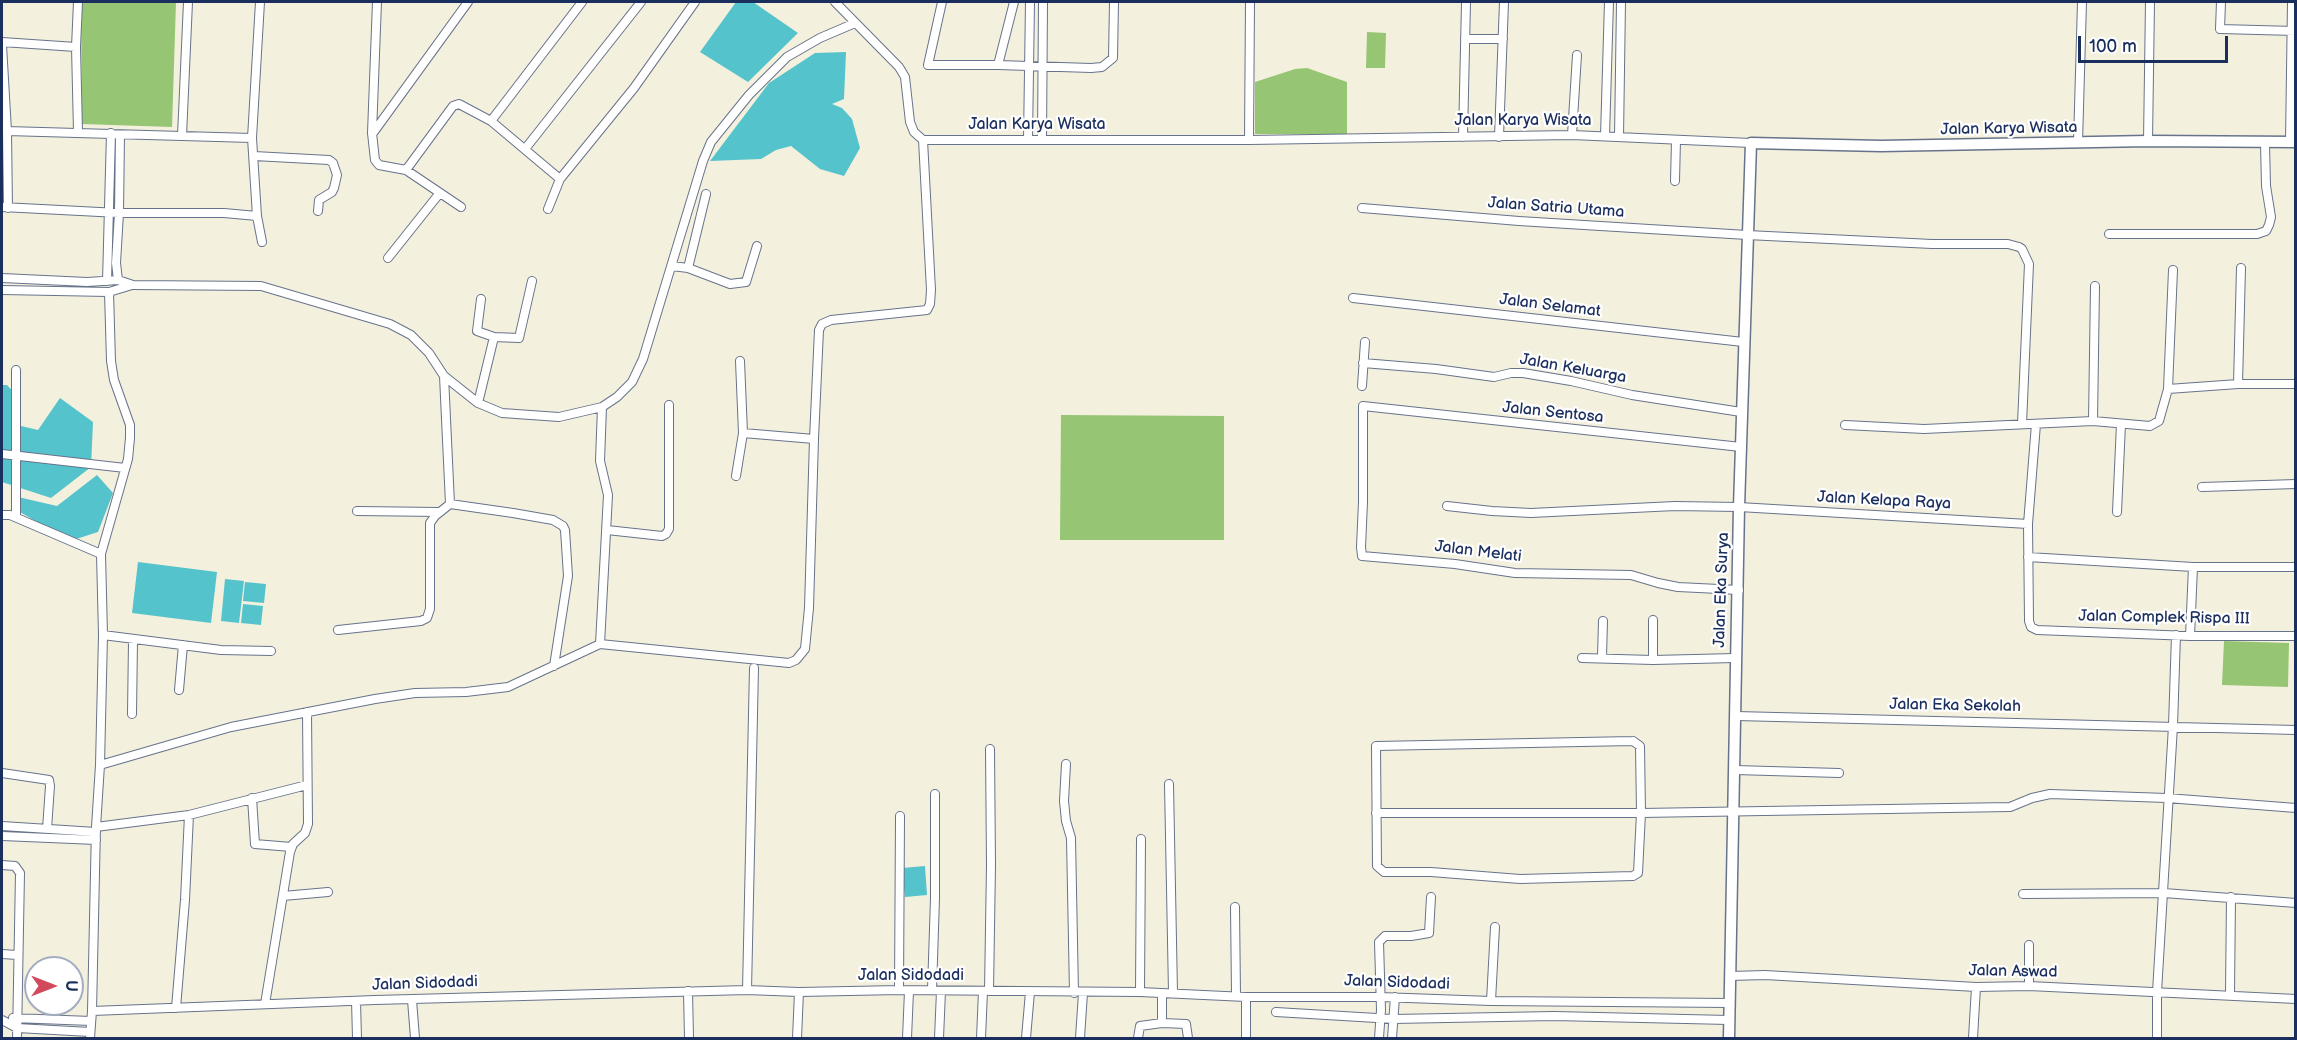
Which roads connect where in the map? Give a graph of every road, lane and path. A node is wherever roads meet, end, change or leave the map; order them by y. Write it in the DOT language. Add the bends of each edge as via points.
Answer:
graph roads {
  1 [pos="78,2"];
  2 [pos="188,2"];
  3 [pos="260,2"];
  4 [pos="377,2"];
  5 [pos="468,2"];
  6 [pos="582,2"];
  7 [pos="641,2"];
  8 [pos="695,2"];
  9 [pos="835,2"];
  10 [pos="850,2"];
  11 [pos="942,2"];
  12 [pos="1014,2"];
  13 [pos="1030,2"];
  14 [pos="1043,2"];
  15 [pos="1114,2"];
  16 [pos="1250,2"];
  17 [pos="1466,2"];
  18 [pos="1504,2"];
  19 [pos="1609,2"];
  20 [pos="1621,2"];
  21 [pos="2082,2"];
  22 [pos="2150,2"];
  23 [pos="2221,2"];
  24 [pos="2292,2"];
  25 [pos="844,10"];
  26 [pos="855,23"];
  27 [pos="2293,31"];
  28 [pos="1465,39"];
  29 [pos="1503,39"];
  30 [pos="2,44"];
  31 [pos="76,47"];
  32 [pos="1577,55"];
  33 [pos="998,65"];
  34 [pos="1042,65"];
  35 [pos="1029,66"];
  36 [pos="491,121"];
  37 [pos="7,131"];
  38 [pos="78,132"];
  39 [pos="372,133"];
  40 [pos="116,134"];
  41 [pos="1572,135"];
  42 [pos="182,136"];
  43 [pos="1605,136"];
  44 [pos="1463,137"];
  45 [pos="1499,137"];
  46 [pos="1619,137"];
  47 [pos="252,138"];
  48 [pos="1042,139"];
  49 [pos="923,140"];
  50 [pos="1028,140"];
  51 [pos="1249,140"];
  52 [pos="1676,140"];
  53 [pos="2148,141"];
  54 [pos="2293,142"];
  55 [pos="1751,143"];
  56 [pos="2078,143"];
  57 [pos="2267,143"];
  58 [pos="525,149"];
  59 [pos="254,156"];
  60 [pos="406,170"];
  61 [pos="560,179"];
  62 [pos="1675,181"];
  63 [pos="439,194"];
  64 [pos="706,194"];
  65 [pos="461,207"];
  66 [pos="5,208"];
  67 [pos="1362,208"];
  68 [pos="548,209"];
  69 [pos="318,211"];
  70 [pos="109,212"];
  71 [pos="119,213"];
  72 [pos="257,216"];
  73 [pos="2109,234"];
  74 [pos="1747,235"];
  75 [pos="262,242"];
  76 [pos="757,246"];
  77 [pos="388,258"];
  78 [pos="672,266"];
  79 [pos="688,268"];
  80 [pos="2241,268"];
  81 [pos="2173,270"];
  82 [pos="2,278"];
  83 [pos="118,280"];
  84 [pos="107,281"];
  85 [pos="532,281"];
  86 [pos="133,285"];
  87 [pos="2095,286"];
  88 [pos="2,290"];
  89 [pos="109,292"];
  90 [pos="1353,298"];
  91 [pos="481,299"];
  92 [pos="494,337"];
  93 [pos="1365,342"];
  94 [pos="1743,342"];
  95 [pos="740,361"];
  96 [pos="1363,363"];
  97 [pos="16,370"];
  98 [pos="444,376"];
  99 [pos="2238,384"];
  100 [pos="2295,384"];
  101 [pos="1362,386"];
  102 [pos="2168,389"];
  103 [pos="478,404"];
  104 [pos="669,405"];
  105 [pos="1363,406"];
  106 [pos="602,407"];
  107 [pos="1741,412"];
  108 [pos="2093,421"];
  109 [pos="2022,424"];
  110 [pos="2036,424"];
  111 [pos="2121,424"];
  112 [pos="1845,425"];
  113 [pos="743,433"];
  114 [pos="814,439"];
  115 [pos="1741,447"];
  116 [pos="2,454"];
  117 [pos="15,454"];
  118 [pos="125,468"];
  119 [pos="736,476"];
  120 [pos="2295,484"];
  121 [pos="2202,487"];
  122 [pos="450,504"];
  123 [pos="1447,506"];
  124 [pos="1739,507"];
  125 [pos="357,511"];
  126 [pos="439,512"];
  127 [pos="2117,512"];
  128 [pos="2,515"];
  129 [pos="16,517"];
  130 [pos="2028,524"];
  131 [pos="608,530"];
  132 [pos="101,554"];
  133 [pos="2028,557"];
  134 [pos="2193,567"];
  135 [pos="2295,567"];
  136 [pos="1739,590"];
  137 [pos="1653,620"];
  138 [pos="1603,621"];
  139 [pos="338,630"];
  140 [pos="103,635"];
  141 [pos="2176,635"];
  142 [pos="2190,636"];
  143 [pos="2295,636"];
  144 [pos="133,641"];
  145 [pos="600,644"];
  146 [pos="183,645"];
  147 [pos="271,651"];
  148 [pos="1602,657"];
  149 [pos="1582,658"];
  150 [pos="1735,658"];
  151 [pos="1653,660"];
  152 [pos="554,666"];
  153 [pos="754,668"];
  154 [pos="179,690"];
  155 [pos="307,712"];
  156 [pos="132,714"];
  157 [pos="1736,716"];
  158 [pos="2173,726"];
  159 [pos="2295,730"];
  160 [pos="990,749"];
  161 [pos="1066,764"];
  162 [pos="100,765"];
  163 [pos="1735,770"];
  164 [pos="2,773"];
  165 [pos="1839,773"];
  166 [pos="1169,784"];
  167 [pos="307,785"];
  168 [pos="935,794"];
  169 [pos="252,798"];
  170 [pos="2167,798"];
  171 [pos="2295,808"];
  172 [pos="1735,811"];
  173 [pos="1376,813"];
  174 [pos="1641,813"];
  175 [pos="189,815"];
  176 [pos="900,816"];
  177 [pos="2,826"];
  178 [pos="47,829"];
  179 [pos="96,833"];
  180 [pos="2,836"];
  181 [pos="1141,839"];
  182 [pos="291,847"];
  183 [pos="2,866"];
  184 [pos="328,892"];
  185 [pos="2164,893"];
  186 [pos="2022,894"];
  187 [pos="283,896"];
  188 [pos="1431,897"];
  189 [pos="2231,897"];
  190 [pos="2295,903"];
  191 [pos="1235,907"];
  192 [pos="1495,927"];
  193 [pos="2029,945"];
  194 [pos="2,954"];
  195 [pos="17,955"];
  196 [pos="1730,976"];
  197 [pos="2029,986"];
  198 [pos="1976,987"];
  199 [pos="747,990"];
  200 [pos="899,990"];
  201 [pos="688,991"];
  202 [pos="909,991"];
  203 [pos="937,991"];
  204 [pos="986,991"];
  205 [pos="799,992"];
  206 [pos="1030,992"];
  207 [pos="1140,992"];
  208 [pos="2157,992"];
  209 [pos="1078,993"];
  210 [pos="1162,993"];
  211 [pos="1173,993"];
  212 [pos="2230,994"];
  213 [pos="1236,995"];
  214 [pos="1246,997"];
  215 [pos="1380,997"];
  216 [pos="1395,997"];
  217 [pos="2295,999"];
  218 [pos="412,1000"];
  219 [pos="356,1001"];
  220 [pos="1491,1001"];
  221 [pos="1730,1003"];
  222 [pos="265,1004"];
  223 [pos="176,1008"];
  224 [pos="1276,1012"];
  225 [pos="92,1016"];
  226 [pos="17,1017"];
  227 [pos="1380,1017"];
  228 [pos="2,1019"];
  229 [pos="56,1019"];
  230 [pos="1393,1019"];
  231 [pos="1729,1020"];
  232 [pos="1162,1023"];
  233 [pos="17,1028"];
  234 [pos="57,1031"];
  235 [pos="90,1035"];
  236 [pos="17,1038"];
  237 [pos="357,1038"];
  238 [pos="415,1038"];
  239 [pos="689,1038"];
  240 [pos="796,1038"];
  241 [pos="907,1038"];
  242 [pos="939,1038"];
  243 [pos="981,1038"];
  244 [pos="1026,1038"];
  245 [pos="1080,1038"];
  246 [pos="1138,1038"];
  247 [pos="1188,1038"];
  248 [pos="1246,1038"];
  249 [pos="1379,1038"];
  250 [pos="1392,1038"];
  251 [pos="1729,1038"];
  252 [pos="1973,1038"];
  253 [pos="2157,1038"];
  1 -- 31 [label="street"];
  2 -- 42 [label="street"];
  3 -- 47 [label="street"];
  4 -- 39 [label="street"];
  5 -- 39 [label="street"];
  6 -- 36 [label="street"];
  7 -- 58 [label="street"];
  8 -- 61 [label="street" via="634,88"];
  9 -- 25 [label="street"];
  10 -- 25 [label="street"];
  11 -- 33 [label="street" via="928,65"];
  12 -- 33 [label="street"];
  13 -- 35 [label="street"];
  14 -- 34 [label="street"];
  15 -- 34 [label="street" via="1113,58 1109,63 1091,68"];
  16 -- 51 [label="street"];
  17 -- 28 [label="street"];
  18 -- 29 [label="street"];
  19 -- 43 [label="street"];
  20 -- 46 [label="street"];
  21 -- 56 [label="street"];
  22 -- 53 [label="street"];
  23 -- 27 [label="street" via="2220,29"];
  24 -- 27 [label="street"];
  25 -- 26 [label="street"];
  26 -- 49 [label="street" via="905,77 910,122"];
  26 -- 78 [label="street" via="787,57 711,142"];
  27 -- 54 [label="street"];
  28 -- 29 [label="street"];
  28 -- 44 [label="street"];
  29 -- 45 [label="street"];
  30 -- 31 [label="street"];
  30 -- 37 [label="street"];
  31 -- 38 [label="street"];
  32 -- 41 [label="street"];
  33 -- 35 [label="street"];
  34 -- 35 [label="street"];
  34 -- 48 [label="street"];
  35 -- 50 [label="street"];
  36 -- 58 [label="street"];
  36 -- 60 [label="street" via="464,104 455,105"];
  37 -- 38 [label="street"];
  37 -- 66 [label="street"];
  38 -- 40 [label="street"];
  39 -- 60 [label="street" via="377,163"];
  40 -- 42 [label="street"];
  40 -- 70 [label="street"];
  40 -- 71 [label="street"];
  41 -- 43 [label="street, Jalan Karya Wisata"];
  41 -- 45 [label="street, Jalan Karya Wisata"];
  42 -- 47 [label="street"];
  43 -- 46 [label="street, Jalan Karya Wisata"];
  44 -- 45 [label="street, Jalan Karya Wisata"];
  44 -- 51 [label="street, Jalan Karya Wisata"];
  46 -- 52 [label="street, Jalan Karya Wisata"];
  47 -- 59 [label="street"];
  48 -- 50 [label="street, Jalan Karya Wisata"];
  48 -- 51 [label="street, Jalan Karya Wisata"];
  49 -- 50 [label="street, Jalan Karya Wisata"];
  49 -- 114 [label="street" via="930,304 922,312 822,324"];
  52 -- 55 [label="street, Jalan Karya Wisata"];
  52 -- 62 [label="street"];
  53 -- 56 [label="street, Jalan Karya Wisata"];
  53 -- 57 [label="street, Jalan Karya Wisata"];
  54 -- 57 [label="street, Jalan Karya Wisata"];
  55 -- 56 [label="street, Jalan Karya Wisata"];
  55 -- 74 [label="street, Jalan Eka Surya"];
  57 -- 73 [label="street" via="2271,185 2270,225 2266,231"];
  58 -- 61 [label="street"];
  59 -- 69 [label="street" via="333,163 337,175 334,188 319,200"];
  59 -- 72 [label="street"];
  60 -- 63 [label="street"];
  61 -- 68 [label="street"];
  63 -- 65 [label="street"];
  63 -- 77 [label="street"];
  64 -- 79 [label="street"];
  66 -- 70 [label="street"];
  67 -- 74 [label="street, Jalan Satria Utama"];
  70 -- 71 [label="street"];
  70 -- 84 [label="street"];
  71 -- 72 [label="street"];
  71 -- 83 [label="street"];
  72 -- 75 [label="street"];
  74 -- 94 [label="street, Jalan Eka Surya"];
  74 -- 109 [label="street, Jalan Satria Utama" via="2008,244 2022,249 2029,264"];
  76 -- 79 [label="street" via="746,282 730,284"];
  78 -- 79 [label="street"];
  78 -- 106 [label="street" via="636,374"];
  80 -- 99 [label="street"];
  81 -- 102 [label="street"];
  82 -- 84 [label="street"];
  83 -- 84 [label="street"];
  83 -- 86 [label="street"];
  85 -- 92 [label="street" via="519,338"];
  86 -- 89 [label="street"];
  86 -- 98 [label="street" via="261,286 279,290 390,324 411,335"];
  87 -- 108 [label="street"];
  88 -- 89 [label="street"];
  89 -- 118 [label="street" via="114,380 130,425"];
  90 -- 94 [label="street, Jalan Selamat"];
  91 -- 92 [label="street" via="477,331"];
  92 -- 103 [label="street"];
  93 -- 96 [label="street"];
  94 -- 107 [label="street, Jalan Eka Surya"];
  95 -- 113 [label="street"];
  96 -- 101 [label="street"];
  96 -- 107 [label="street, Jalan Keluarga" via="1494,377 1523,373"];
  97 -- 117 [label="street"];
  98 -- 103 [label="street"];
  98 -- 122 [label="street"];
  99 -- 100 [label="street"];
  99 -- 102 [label="street"];
  102 -- 111 [label="street" via="2156,424"];
  103 -- 106 [label="street" via="502,413 559,417"];
  104 -- 131 [label="street" via="669,529 663,536"];
  105 -- 115 [label="street, Jalan Sentosa"];
  105 -- 136 [label="street, Jalan Melati" via="1362,556 1515,573 1631,575 1678,587"];
  106 -- 131 [label="street" via="600,461 608,495"];
  107 -- 115 [label="street, Jalan Eka Surya"];
  108 -- 110 [label="street"];
  108 -- 111 [label="street"];
  109 -- 110 [label="street"];
  109 -- 112 [label="street" via="1924,429"];
  110 -- 130 [label="street"];
  111 -- 127 [label="street"];
  113 -- 114 [label="street"];
  113 -- 119 [label="street"];
  114 -- 145 [label="street" via="809,608 805,649 800,657 789,663"];
  115 -- 124 [label="street, Jalan Eka Surya"];
  116 -- 117 [label="street"];
  117 -- 118 [label="street"];
  117 -- 129 [label="street"];
  118 -- 132 [label="street"];
  120 -- 121 [label="street"];
  122 -- 126 [label="street"];
  122 -- 152 [label="street" via="553,520 563,526 568,576"];
  123 -- 124 [label="street, Jalan Kelapa Raya" via="1531,513"];
  124 -- 130 [label="street, Jalan Kelapa Raya"];
  124 -- 136 [label="street, Jalan Eka Surya"];
  125 -- 126 [label="street"];
  126 -- 139 [label="street" via="430,524 428,618"];
  128 -- 129 [label="street"];
  129 -- 132 [label="street"];
  130 -- 133 [label="street"];
  131 -- 145 [label="street"];
  132 -- 140 [label="street"];
  133 -- 134 [label="street"];
  133 -- 141 [label="street, Jalan Complek Rispa III" via="2029,621 2033,629"];
  134 -- 135 [label="street"];
  134 -- 142 [label="street"];
  136 -- 150 [label="street, Jalan Eka Surya"];
  137 -- 151 [label="street"];
  138 -- 148 [label="street"];
  140 -- 144 [label="street"];
  140 -- 162 [label="street"];
  141 -- 142 [label="street, Jalan Complek Rispa III"];
  141 -- 158 [label="street"];
  142 -- 143 [label="street, Jalan Complek Rispa III"];
  144 -- 146 [label="street"];
  144 -- 156 [label="street"];
  145 -- 152 [label="street"];
  146 -- 147 [label="street"];
  146 -- 154 [label="street"];
  148 -- 149 [label="street"];
  148 -- 151 [label="street"];
  150 -- 151 [label="street"];
  150 -- 157 [label="street, Jalan Eka Surya"];
  152 -- 155 [label="street" via="508,687 415,693"];
  153 -- 199 [label="street"];
  155 -- 162 [label="street" via="231,727"];
  155 -- 167 [label="street"];
  157 -- 158 [label="street, Jalan Eka Sekolah"];
  157 -- 163 [label="street, Jalan Eka Surya"];
  158 -- 159 [label="street, Jalan Eka Sekolah"];
  158 -- 170 [label="street"];
  160 -- 204 [label="street"];
  161 -- 209 [label="street" via="1064,801 1071,838"];
  162 -- 179 [label="street"];
  163 -- 165 [label="street"];
  163 -- 172 [label="street, Jalan Eka Surya"];
  164 -- 178 [label="street" via="49,780"];
  166 -- 211 [label="street"];
  167 -- 169 [label="street"];
  167 -- 182 [label="street" via="307,829"];
  168 -- 203 [label="street"];
  169 -- 175 [label="street"];
  169 -- 182 [label="street" via="255,844"];
  170 -- 171 [label="street"];
  170 -- 172 [label="street" via="2050,794 2010,807"];
  170 -- 185 [label="street"];
  172 -- 174 [label="street"];
  172 -- 196 [label="street, Jalan Eka Surya"];
  173 -- 174 [label="street"];
  173 -- 174 [label="street" via="1379,870 1520,879 1633,876 1638,873"];
  173 -- 174 [label="street" via="1376,746 1633,741 1640,746"];
  175 -- 179 [label="street"];
  175 -- 223 [label="street"];
  176 -- 200 [label="street"];
  177 -- 178 [label="street"];
  178 -- 179 [label="street"];
  179 -- 180 [label="street"];
  179 -- 225 [label="street"];
  181 -- 207 [label="street"];
  182 -- 187 [label="street"];
  183 -- 195 [label="street" via="19,870"];
  184 -- 187 [label="street"];
  185 -- 186 [label="street"];
  185 -- 189 [label="street"];
  185 -- 208 [label="street"];
  187 -- 222 [label="street"];
  188 -- 215 [label="street" via="1427,935 1381,938"];
  189 -- 190 [label="street"];
  189 -- 212 [label="street"];
  191 -- 213 [label="street"];
  192 -- 220 [label="street"];
  193 -- 197 [label="street"];
  194 -- 195 [label="street"];
  195 -- 226 [label="street"];
  196 -- 198 [label="street, Jalan Aswad"];
  196 -- 221 [label="street, Jalan Eka Surya"];
  197 -- 198 [label="street, Jalan Aswad"];
  197 -- 208 [label="street, Jalan Aswad"];
  198 -- 252 [label="street"];
  199 -- 201 [label="street, Jalan Sidodadi"];
  199 -- 205 [label="street, Jalan Sidodadi"];
  200 -- 202 [label="street, Jalan Sidodadi"];
  200 -- 205 [label="street, Jalan Sidodadi"];
  201 -- 218 [label="street, Jalan Sidodadi"];
  201 -- 239 [label="street"];
  202 -- 203 [label="street, Jalan Sidodadi"];
  202 -- 241 [label="street"];
  203 -- 204 [label="street, Jalan Sidodadi"];
  203 -- 242 [label="street"];
  204 -- 206 [label="street, Jalan Sidodadi"];
  204 -- 243 [label="street"];
  205 -- 240 [label="street"];
  206 -- 209 [label="street, Jalan Sidodadi"];
  206 -- 244 [label="street"];
  207 -- 209 [label="street, Jalan Sidodadi"];
  207 -- 210 [label="street, Jalan Sidodadi"];
  208 -- 212 [label="street, Jalan Aswad"];
  208 -- 253 [label="street"];
  209 -- 245 [label="street"];
  210 -- 211 [label="street, Jalan Sidodadi"];
  210 -- 232 [label="street"];
  211 -- 213 [label="street, Jalan Sidodadi"];
  212 -- 217 [label="street, Jalan Aswad"];
  213 -- 214 [label="street, Jalan Sidodadi"];
  214 -- 215 [label="street, Jalan Sidodadi"];
  214 -- 248 [label="street"];
  215 -- 216 [label="street, Jalan Sidodadi"];
  215 -- 227 [label="street"];
  216 -- 220 [label="street, Jalan Sidodadi"];
  216 -- 230 [label="street"];
  218 -- 219 [label="street, Jalan Sidodadi"];
  218 -- 238 [label="street"];
  219 -- 222 [label="street, Jalan Sidodadi"];
  219 -- 237 [label="street"];
  220 -- 221 [label="street, Jalan Sidodadi"];
  221 -- 231 [label="street, Jalan Eka Surya"];
  222 -- 223 [label="street, Jalan Sidodadi"];
  223 -- 225 [label="street, Jalan Sidodadi"];
  224 -- 227 [label="street"];
  225 -- 229 [label="street, Jalan Sidodadi"];
  225 -- 235 [label="street"];
  226 -- 228 [label="street, Jalan Sidodadi"];
  226 -- 229 [label="street, Jalan Sidodadi"];
  226 -- 233 [label="street"];
  227 -- 230 [label="street"];
  227 -- 249 [label="street"];
  228 -- 233 [label="street"];
  229 -- 234 [label="street"];
  230 -- 231 [label="street" via="1554,1016"];
  230 -- 250 [label="street"];
  231 -- 251 [label="street, Jalan Eka Surya"];
  232 -- 246 [label="street" via="1140,1026"];
  232 -- 247 [label="street" via="1186,1024"];
  233 -- 234 [label="street"];
  233 -- 236 [label="street"];
  234 -- 235 [label="street"];
}
